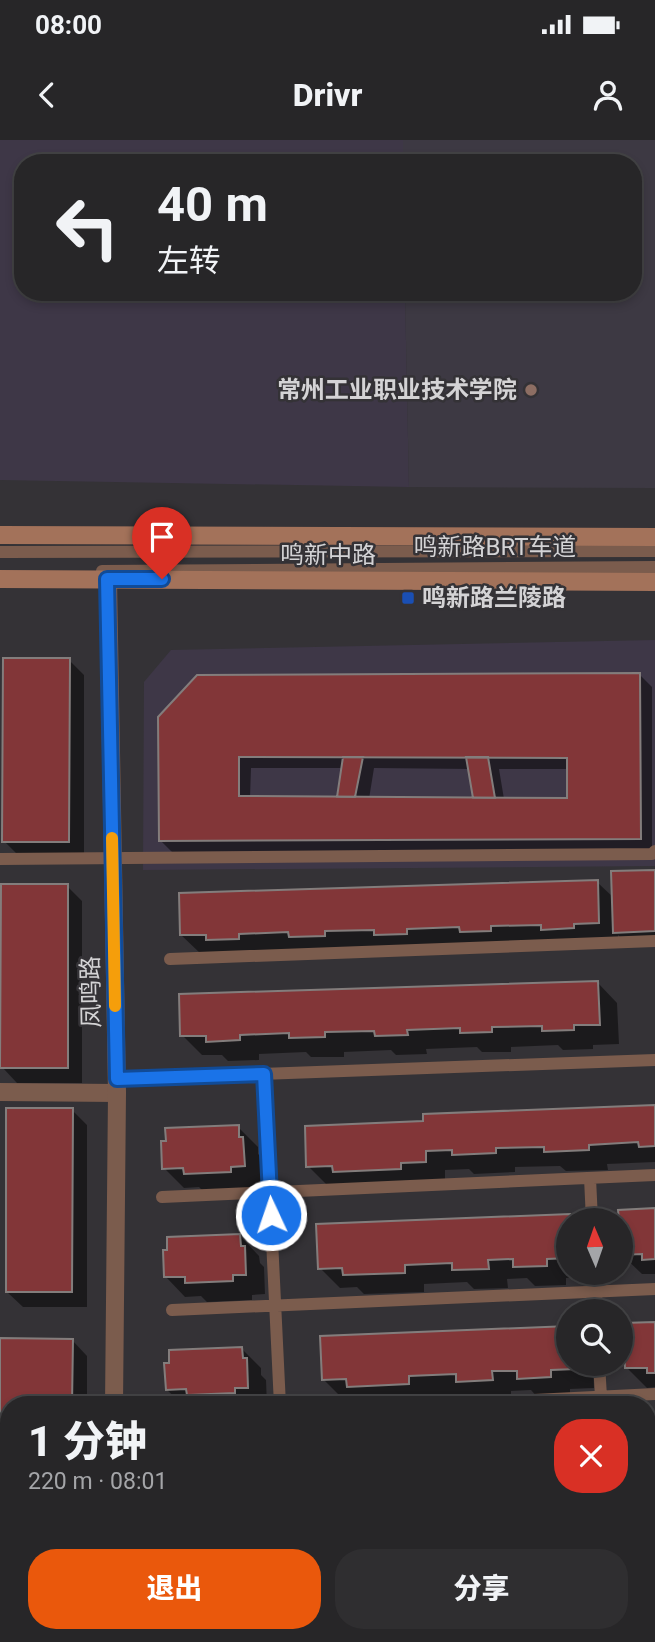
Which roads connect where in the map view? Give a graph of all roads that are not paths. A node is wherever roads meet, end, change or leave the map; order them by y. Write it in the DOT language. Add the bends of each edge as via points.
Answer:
graph roads {
  1 [pos="0,535"];
  2 [pos="655,537"];
  3 [pos="655,551"];
  4 [pos="0,552"];
  5 [pos="655,567"];
  6 [pos="0,571"];
  7 [pos="0,579"];
  8 [pos="107,579"];
  9 [pos="655,582"];
  10 [pos="655,851"];
  11 [pos="0,859"];
  12 [pos="113,859"];
  13 [pos="655,941"];
  14 [pos="170,959"];
  15 [pos="655,1060"];
  16 [pos="264,1074"];
  17 [pos="117,1086"];
  18 [pos="0,1092"];
  19 [pos="655,1175"];
  20 [pos="590,1178"];
  21 [pos="270,1192"];
  22 [pos="162,1197"];
  23 [pos="591,1208"];
  24 [pos="596,1285"];
  25 [pos="655,1289"];
  26 [pos="596,1292"];
  27 [pos="596,1299"];
  28 [pos="275,1305"];
  29 [pos="172,1310"];
  30 [pos="600,1376"];
  31 [pos="655,1394"];
  32 [pos="114,1396"];
  33 [pos="280,1396"];
  34 [pos="601,1396"];
  35 [pos="619,1396"];
  1 -- 2 [label="main road, 鸣新中路"];
  3 -- 4 [label="lane, 鸣新路BRT车道"];
  5 -- 6 [label="lane, 鸣新路BRT车道"];
  7 -- 8 [label="main road, 鸣新中路"];
  8 -- 9 [label="main road, 鸣新中路"];
  8 -- 12 [label="street, 凤鸣路"];
  10 -- 12 [label="lane"];
  11 -- 12 [label="lane"];
  12 -- 17 [label="street, 凤鸣路"];
  13 -- 14 [label="lane"];
  15 -- 16 [label="lane"];
  16 -- 17 [label="lane"];
  16 -- 21 [label="lane"];
  17 -- 18 [label="street"];
  17 -- 32 [label="street, 凤鸣路"];
  19 -- 20 [label="lane"];
  20 -- 21 [label="lane"];
  20 -- 23 [label="lane"];
  21 -- 22 [label="lane"];
  21 -- 28 [label="lane"];
  24 -- 26 [label="lane"];
  25 -- 26 [label="lane"];
  26 -- 27 [label="lane"];
  26 -- 28 [label="lane"];
  28 -- 29 [label="lane"];
  28 -- 33 [label="lane"];
  30 -- 34 [label="lane"];
  31 -- 35 [label="lane"];
}
